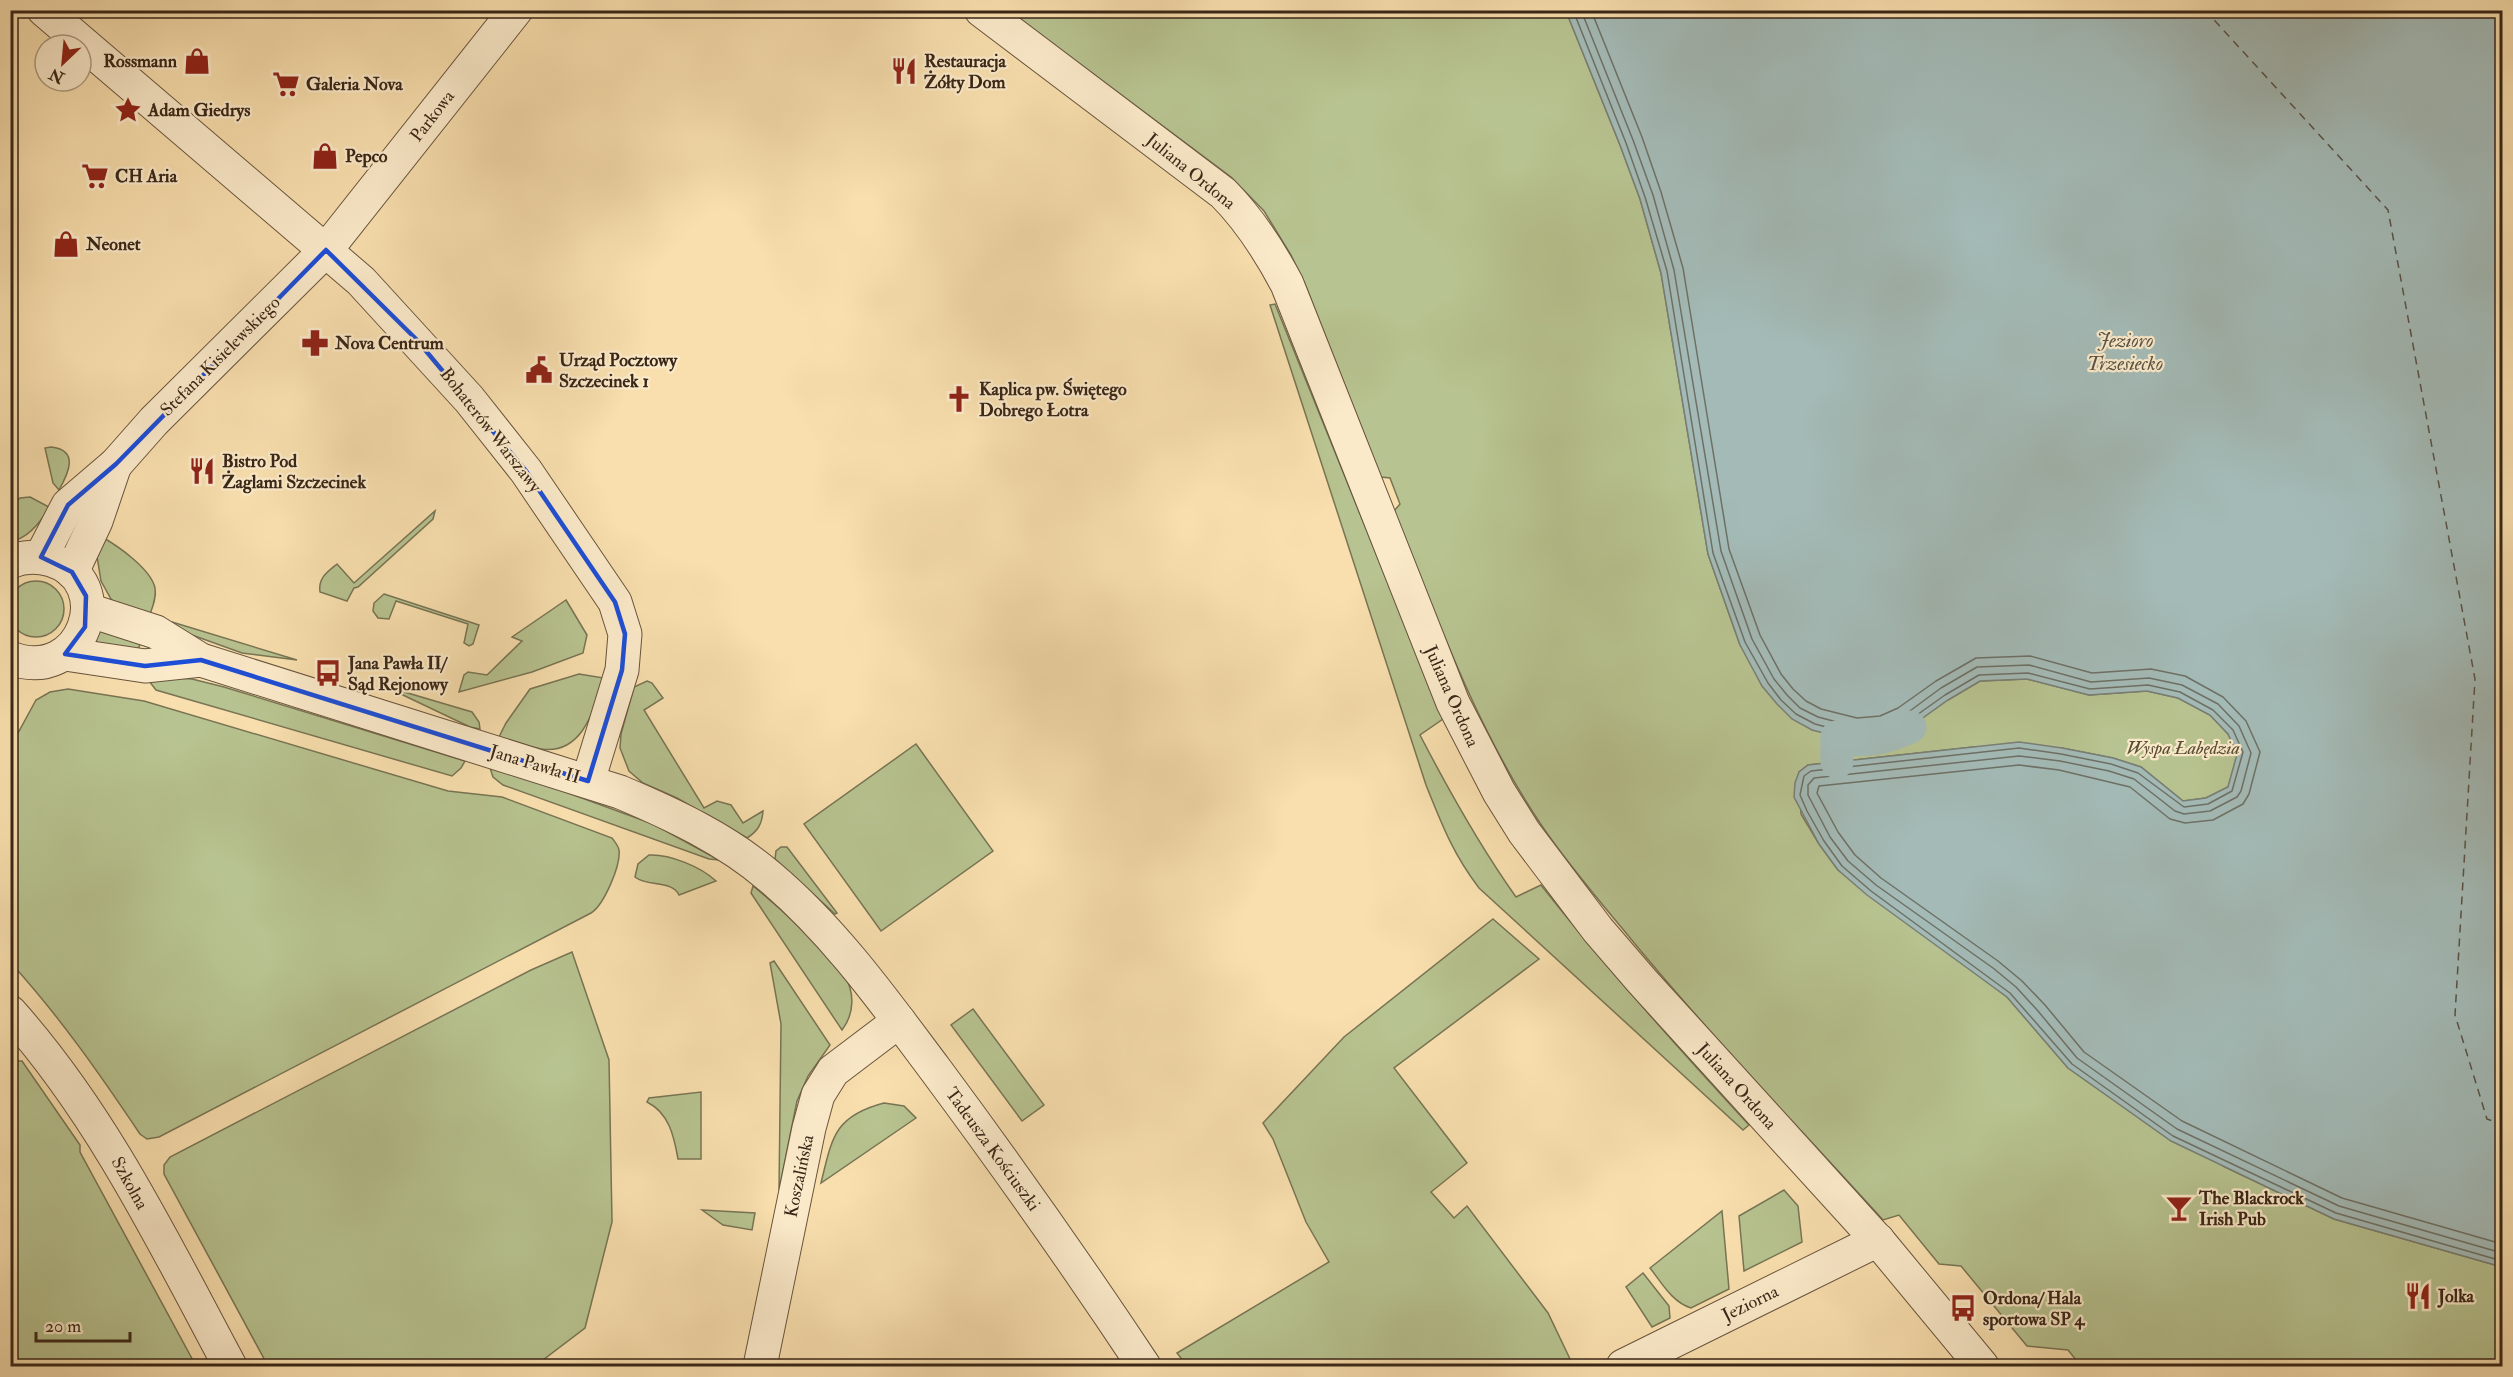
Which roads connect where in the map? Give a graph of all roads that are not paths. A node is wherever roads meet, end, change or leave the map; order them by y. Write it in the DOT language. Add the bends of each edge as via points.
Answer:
graph roads {
  1 [pos="44,10"];
  2 [pos="516,10"];
  3 [pos="981,10"];
  4 [pos="326,250"];
  5 [pos="116,464"];
  6 [pos="26,560"];
  7 [pos="72,572"];
  8 [pos="88,610"];
  9 [pos="65,654"];
  10 [pos="201,660"];
  11 [pos="15,667"];
  12 [pos="588,781"];
  13 [pos="833,937"];
  14 [pos="10,1012"];
  15 [pos="899,1021"];
  16 [pos="1878,1240"];
  17 [pos="230,1366"];
  18 [pos="760,1366"];
  19 [pos="1144,1366"];
  20 [pos="1623,1366"];
  21 [pos="1982,1366"];
  1 -- 4 [label="street, Bohaterów Warszawy"];
  2 -- 4 [label="street, Parkowa"];
  3 -- 16 [label="street, Juliana Ordona" via="1223,193 1240,210 1287,284 1453,703 1499,792 1524,832 1598,930"];
  4 -- 5 [label="street, Stefana Kisielewskiego"];
  4 -- 12 [label="street, Bohaterów Warszawy" via="397,317 470,399 526,471 615,602 626,634 624,660"];
  5 -- 6 [label="street, Stefana Kisielewskiego" via="68,505"];
  5 -- 7 [label="street, Stefana Kisielewskiego"];
  6 -- 7 [label="street" via="57,562"];
  7 -- 8 [label="street" via="86,596"];
  8 -- 9 [label="street" via="81,634"];
  8 -- 10 [label="street, Jana Pawła II" via="156,632"];
  9 -- 10 [label="street, Jana Pawła II" via="145,666"];
  9 -- 11 [label="street" via="52,661"];
  10 -- 12 [label="street, Jana Pawła II"];
  12 -- 13 [label="street, Jana Pawła II" via="682,820 734,851 768,876"];
  13 -- 15 [label="street, Tadeusza Kościuszki"];
  14 -- 17 [label="street, Szkolna" via="56,1069 115,1156"];
  15 -- 18 [label="street, Koszalińska" via="833,1071 818,1095"];
  15 -- 19 [label="street, Tadeusza Kościuszki" via="1015,1178"];
  16 -- 20 [label="street, Jeziorna"];
  16 -- 21 [label="street, Juliana Ordona"];
}
